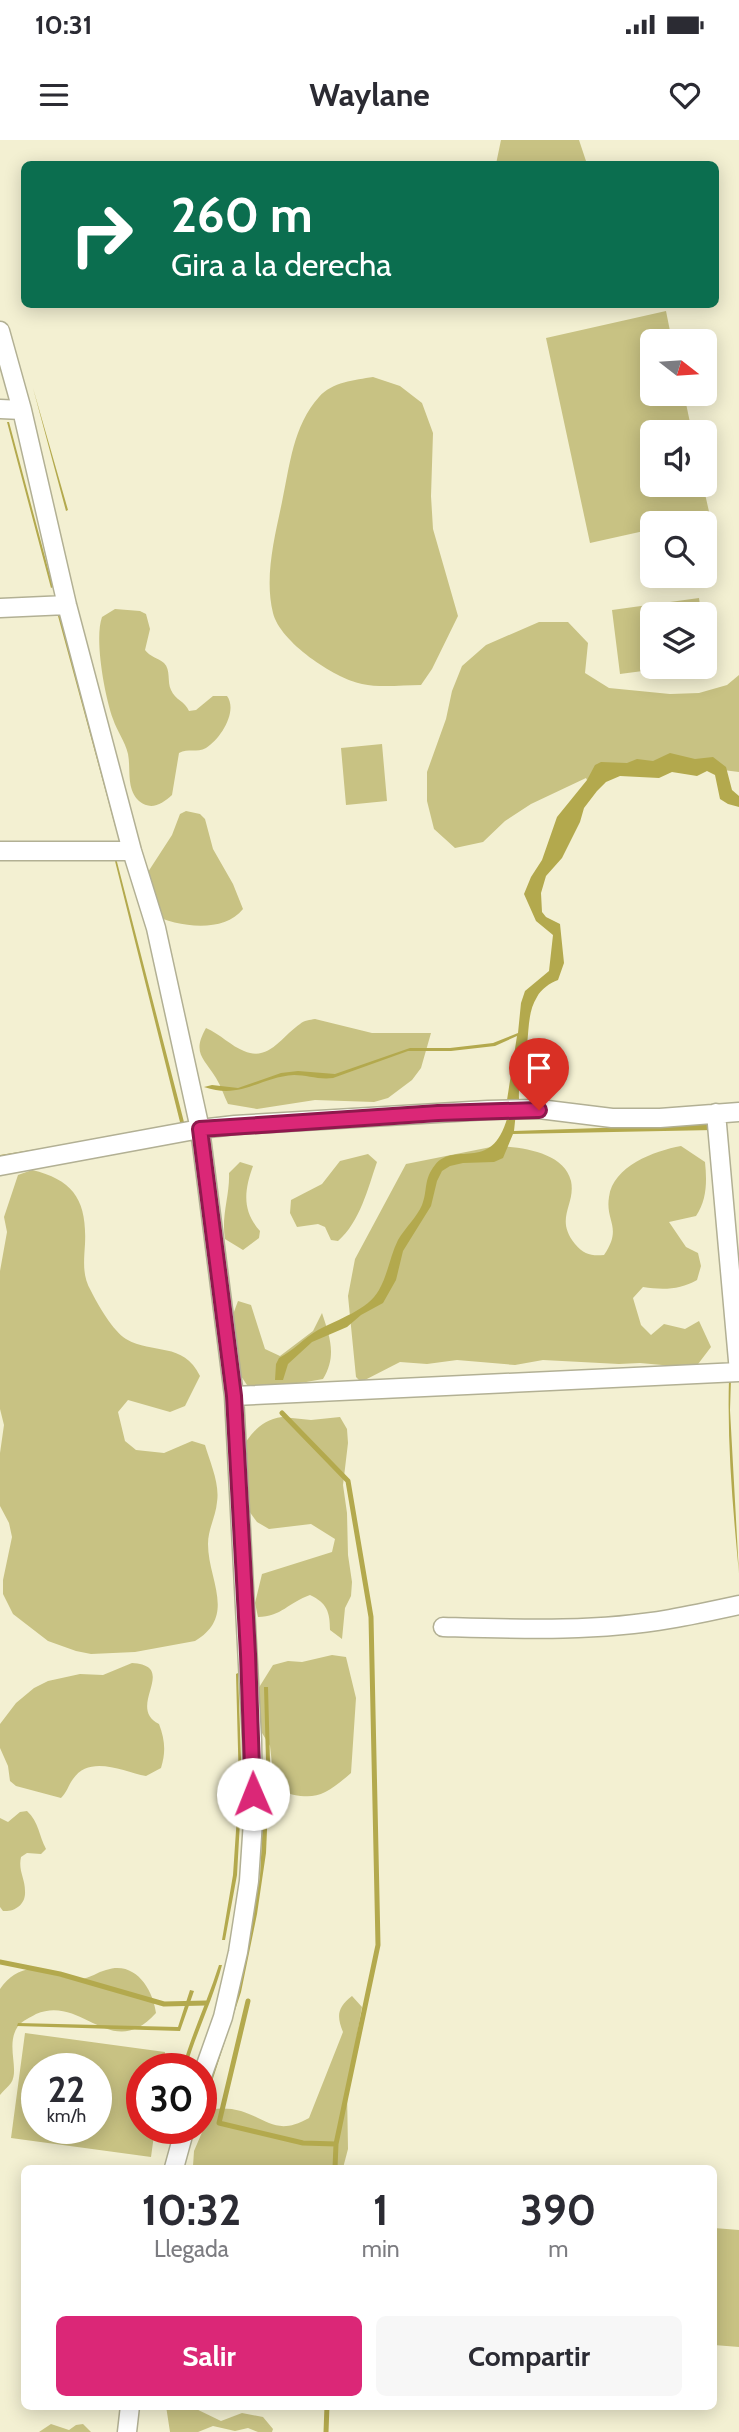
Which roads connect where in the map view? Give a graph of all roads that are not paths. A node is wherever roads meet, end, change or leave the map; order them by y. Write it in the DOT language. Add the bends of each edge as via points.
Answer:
graph roads {
  1 [pos="0,331"];
  2 [pos="0,409"];
  3 [pos="22,410"];
  4 [pos="67,605"];
  5 [pos="0,608"];
  6 [pos="0,851"];
  7 [pos="132,851"];
  8 [pos="739,1112"];
  9 [pos="716,1113"];
  10 [pos="200,1129"];
  11 [pos="0,1166"];
  12 [pos="739,1372"];
  13 [pos="234,1396"];
  14 [pos="739,1605"];
  15 [pos="443,1627"];
  16 [pos="210,2053"];
  17 [pos="181,2144"];
  18 [pos="175,2165"];
  19 [pos="130,2410"];
  20 [pos="127,2432"];
  1 -- 3 [label="street"];
  2 -- 3 [label="street"];
  3 -- 4 [label="street"];
  4 -- 5 [label="street"];
  4 -- 7 [label="street"];
  6 -- 7 [label="street"];
  7 -- 10 [label="street" via="156,928"];
  8 -- 9 [label="street"];
  9 -- 10 [label="street" via="612,1118 539,1110 488,1111"];
  9 -- 12 [label="street"];
  10 -- 11 [label="street"];
  10 -- 13 [label="street"];
  12 -- 13 [label="street"];
  13 -- 16 [label="street" via="253,1741 253,1821 238,1952"];
  14 -- 15 [label="street" via="668,1620 601,1626"];
  17 -- 18 [label="street"];
  19 -- 20 [label="street"];
}
